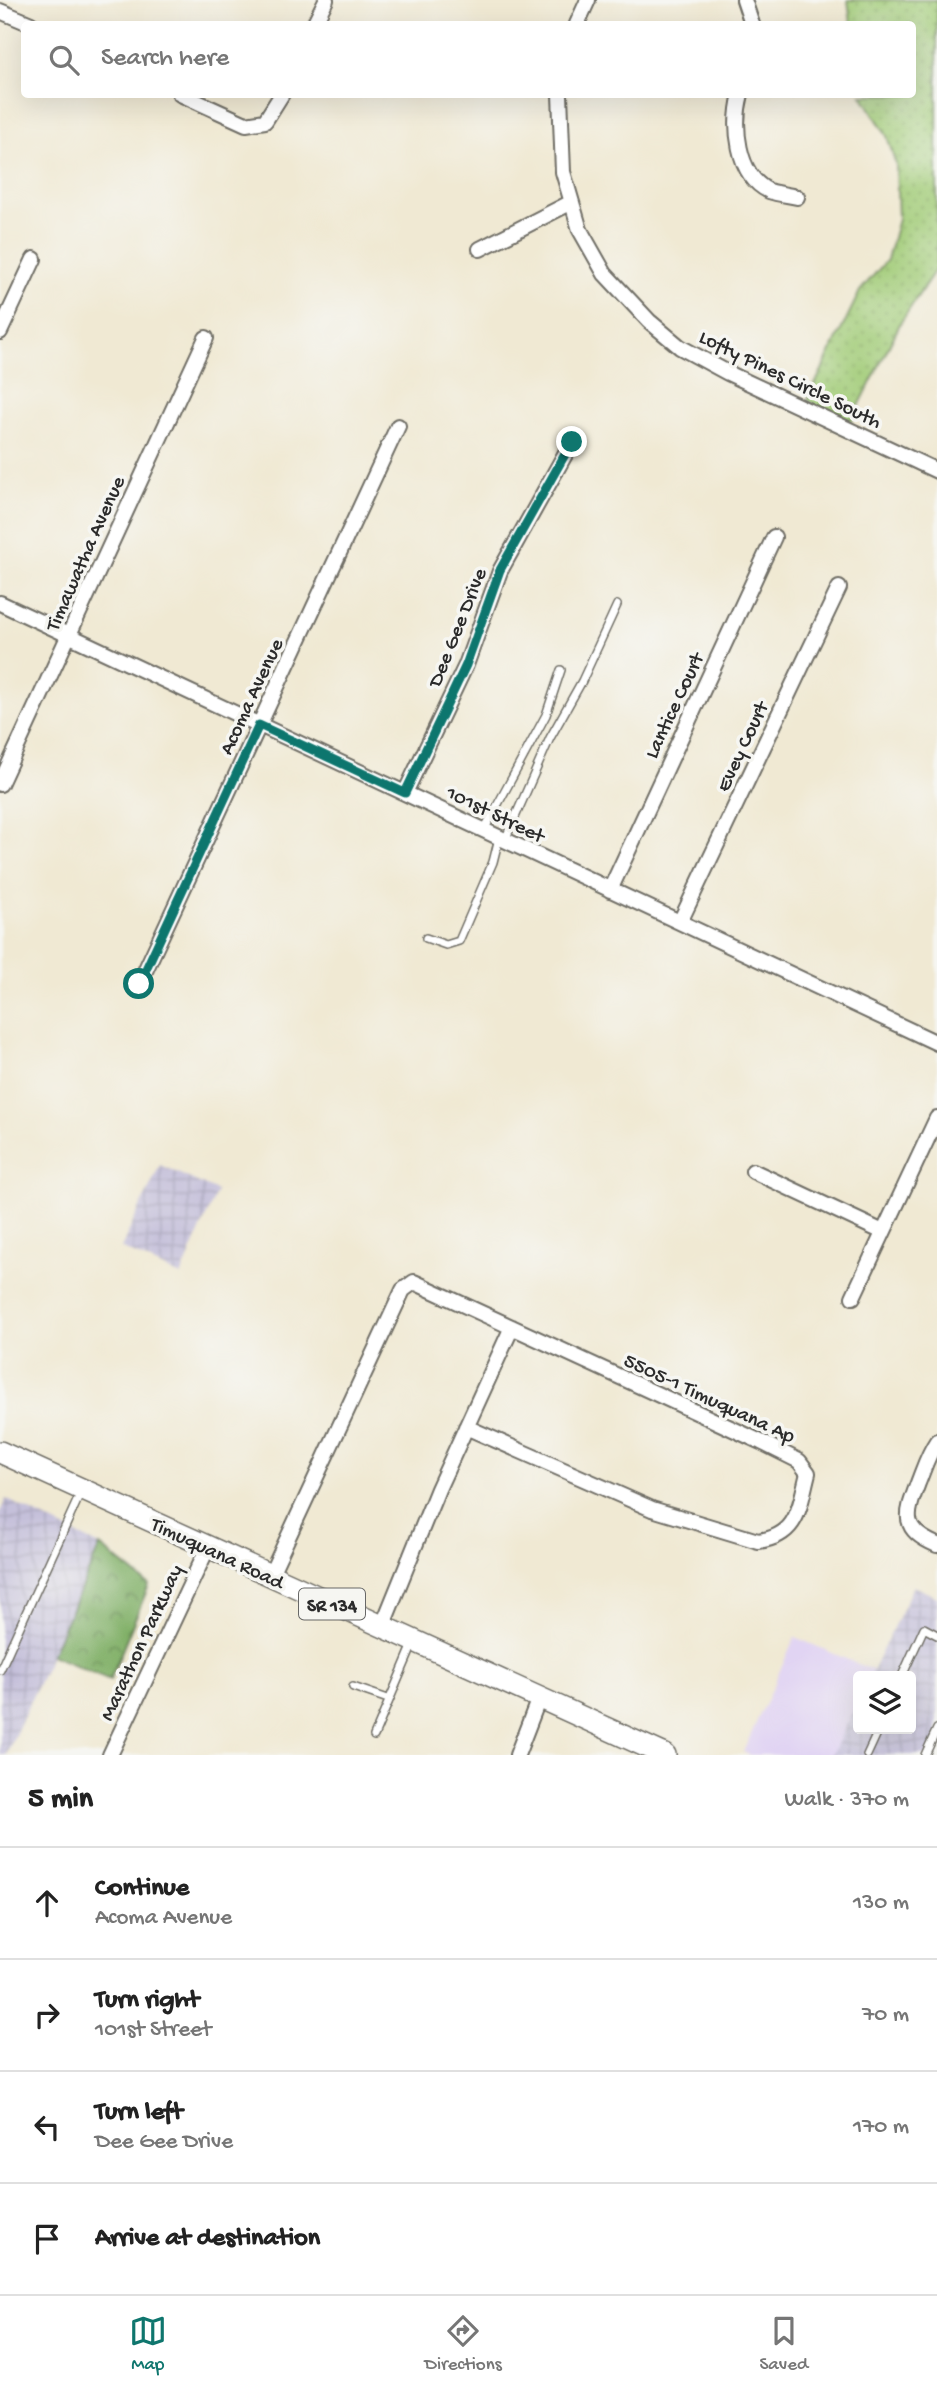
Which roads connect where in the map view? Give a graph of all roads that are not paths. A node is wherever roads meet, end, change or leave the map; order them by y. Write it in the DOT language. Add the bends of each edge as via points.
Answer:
graph roads {
  1 [pos="326,0"];
  2 [pos="588,0"];
  3 [pos="744,0"];
  4 [pos="0,11"];
  5 [pos="24,21"];
  6 [pos="316,21"];
  7 [pos="578,21"];
  8 [pos="751,21"];
  9 [pos="189,98"];
  10 [pos="279,98"];
  11 [pos="560,98"];
  12 [pos="740,98"];
  13 [pos="797,197"];
  14 [pos="570,203"];
  15 [pos="480,249"];
  16 [pos="34,259"];
  17 [pos="0,332"];
  18 [pos="206,338"];
  19 [pos="398,426"];
  20 [pos="572,442"];
  21 [pos="937,471"];
  22 [pos="774,537"];
  23 [pos="839,588"];
  24 [pos="0,603"];
  25 [pos="617,605"];
  26 [pos="70,635"];
  27 [pos="561,670"];
  28 [pos="259,725"];
  29 [pos="0,784"];
  30 [pos="405,793"];
  31 [pos="484,831"];
  32 [pos="502,839"];
  33 [pos="610,890"];
  34 [pos="680,922"];
  35 [pos="426,938"];
  36 [pos="139,984"];
  37 [pos="937,1042"];
  38 [pos="937,1118"];
  39 [pos="753,1171"];
  40 [pos="883,1232"];
  41 [pos="853,1297"];
  42 [pos="512,1327"];
  43 [pos="466,1427"];
  44 [pos="937,1441"];
  45 [pos="0,1452"];
  46 [pos="82,1489"];
  47 [pos="937,1545"];
  48 [pos="208,1547"];
  49 [pos="270,1576"];
  50 [pos="382,1627"];
  51 [pos="937,1635"];
  52 [pos="414,1642"];
  53 [pos="0,1670"];
  54 [pos="904,1671"];
  55 [pos="353,1686"];
  56 [pos="539,1698"];
  57 [pos="388,1699"];
  58 [pos="937,1729"];
  59 [pos="877,1734"];
  60 [pos="374,1736"];
  61 [pos="110,1755"];
  62 [pos="517,1755"];
  63 [pos="665,1755"];
  64 [pos="867,1755"];
  65 [pos="925,1755"];
  1 -- 6 [label="street"];
  2 -- 7 [label="street"];
  3 -- 8 [label="street"];
  4 -- 5 [label="street"];
  9 -- 10 [label="street" via="246,124 265,121"];
  11 -- 14 [label="street, Lofty Pines Circle South" via="560,144"];
  12 -- 13 [label="street" via="736,132 752,174 768,190"];
  14 -- 15 [label="street"];
  14 -- 21 [label="street, Lofty Pines Circle South" via="605,274 680,347"];
  16 -- 17 [label="street"];
  18 -- 26 [label="street, Timawatha Avenue"];
  19 -- 28 [label="street, Acoma Avenue"];
  20 -- 30 [label="street, Dee Gee Drive" via="500,570 466,665"];
  22 -- 33 [label="street, Lantice Court"];
  23 -- 34 [label="street, Evey Court"];
  24 -- 26 [label="street, 101st Street"];
  25 -- 32 [label="lane"];
  26 -- 28 [label="street, 101st Street"];
  26 -- 29 [label="street, Timawatha Avenue"];
  27 -- 31 [label="lane" via="546,715"];
  28 -- 30 [label="street, 101st Street"];
  28 -- 36 [label="street, Acoma Avenue"];
  30 -- 31 [label="street, 101st Street"];
  31 -- 32 [label="street, 101st Street"];
  32 -- 33 [label="street, 101st Street"];
  32 -- 35 [label="lane" via="459,941 446,944"];
  33 -- 34 [label="street, 101st Street"];
  34 -- 37 [label="street, 101st Street"];
  38 -- 40 [label="street"];
  39 -- 40 [label="street"];
  40 -- 41 [label="street"];
  42 -- 43 [label="street"];
  42 -- 43 [label="street, 5505-1 Timuquana Ap" via="799,1461 808,1473 797,1515 782,1535 758,1541 652,1509"];
  42 -- 49 [label="street" via="414,1282 407,1285"];
  43 -- 50 [label="street"];
  44 -- 47 [label="street" via="909,1503 908,1517 922,1538"];
  45 -- 46 [label="main road, Timuquana Road / SR 134"];
  46 -- 48 [label="main road, Timuquana Road / SR 134"];
  46 -- 53 [label="lane"];
  48 -- 49 [label="main road, Timuquana Road / SR 134"];
  48 -- 61 [label="street, Marathon Parkway"];
  49 -- 50 [label="main road, Timuquana Road / SR 134"];
  50 -- 52 [label="main road, Timuquana Road / SR 134"];
  51 -- 54 [label="lane" via="924,1629"];
  52 -- 56 [label="main road, Timuquana Road / SR 134"];
  52 -- 57 [label="lane"];
  55 -- 57 [label="lane"];
  56 -- 62 [label="street"];
  56 -- 63 [label="main road, Timuquana Road / SR 134"];
  57 -- 60 [label="lane"];
  58 -- 65 [label="lane"];
  59 -- 64 [label="lane"];
}
